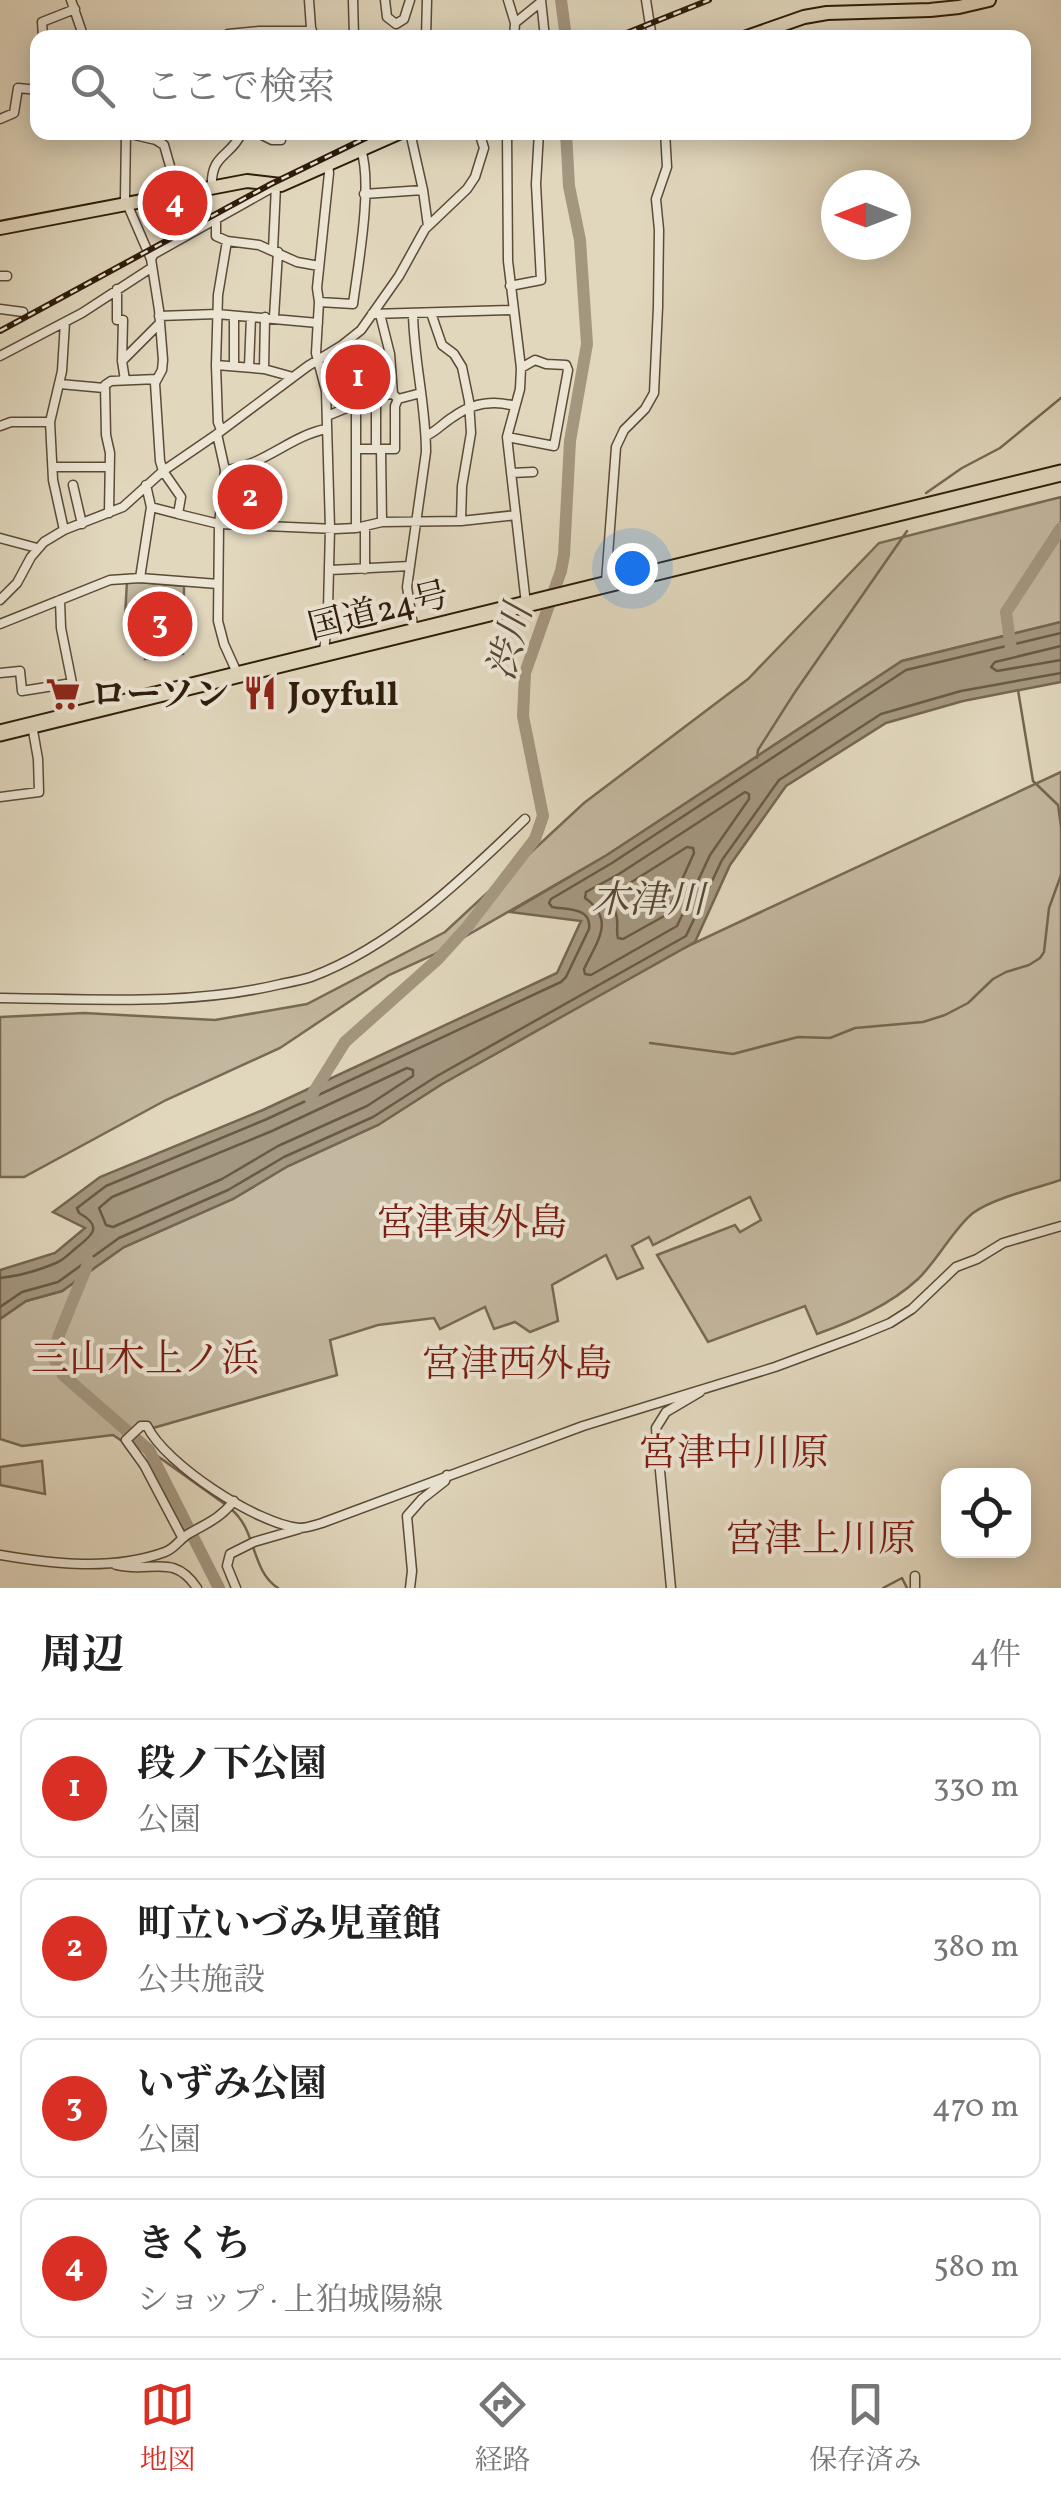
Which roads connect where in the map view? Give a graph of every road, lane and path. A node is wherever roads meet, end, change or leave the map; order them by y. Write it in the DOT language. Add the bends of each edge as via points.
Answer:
graph roads {
  1 [pos="71,0"];
  2 [pos="308,0"];
  3 [pos="353,0"];
  4 [pos="385,0"];
  5 [pos="410,0"];
  6 [pos="427,0"];
  7 [pos="507,0"];
  8 [pos="646,0"];
  9 [pos="989,0"];
  10 [pos="541,1"];
  11 [pos="76,10"];
  12 [pos="515,23"];
  13 [pos="43,30"];
  14 [pos="82,30"];
  15 [pos="313,30"];
  16 [pos="354,30"];
  17 [pos="426,30"];
  18 [pos="515,30"];
  19 [pos="545,30"];
  20 [pos="651,30"];
  21 [pos="767,30"];
  22 [pos="30,89"];
  23 [pos="0,119"];
  24 [pos="126,140"];
  25 [pos="156,140"];
  26 [pos="239,140"];
  27 [pos="383,140"];
  28 [pos="412,140"];
  29 [pos="482,140"];
  30 [pos="507,140"];
  31 [pos="539,140"];
  32 [pos="665,140"];
  33 [pos="360,150"];
  34 [pos="328,164"];
  35 [pos="276,186"];
  36 [pos="212,188"];
  37 [pos="423,190"];
  38 [pos="178,194"];
  39 [pos="364,194"];
  40 [pos="127,204"];
  41 [pos="216,219"];
  42 [pos="428,226"];
  43 [pos="0,228"];
  44 [pos="227,240"];
  45 [pos="276,251"];
  46 [pos="151,264"];
  47 [pos="319,266"];
  48 [pos="510,286"];
  49 [pos="117,289"];
  50 [pos="319,302"];
  51 [pos="0,310"];
  52 [pos="514,310"];
  53 [pos="23,312"];
  54 [pos="431,312"];
  55 [pos="218,314"];
  56 [pos="376,314"];
  57 [pos="413,314"];
  58 [pos="234,316"];
  59 [pos="251,317"];
  60 [pos="270,317"];
  61 [pos="159,320"];
  62 [pos="65,322"];
  63 [pos="318,323"];
  64 [pos="0,356"];
  65 [pos="318,360"];
  66 [pos="122,362"];
  67 [pos="216,366"];
  68 [pos="234,366"];
  69 [pos="249,368"];
  70 [pos="521,368"];
  71 [pos="264,369"];
  72 [pos="293,377"];
  73 [pos="157,379"];
  74 [pos="125,380"];
  75 [pos="60,384"];
  76 [pos="104,388"];
  77 [pos="421,393"];
  78 [pos="376,396"];
  79 [pos="396,396"];
  80 [pos="356,404"];
  81 [pos="514,406"];
  82 [pos="469,407"];
  83 [pos="326,416"];
  84 [pos="50,422"];
  85 [pos="0,426"];
  86 [pos="326,429"];
  87 [pos="219,432"];
  88 [pos="426,436"];
  89 [pos="507,437"];
  90 [pos="356,449"];
  91 [pos="379,450"];
  92 [pos="53,467"];
  93 [pos="109,467"];
  94 [pos="224,470"];
  95 [pos="163,472"];
  96 [pos="533,472"];
  97 [pos="510,474"];
  98 [pos="1061,474"];
  99 [pos="72,485"];
  100 [pos="146,485"];
  101 [pos="151,507"];
  102 [pos="108,514"];
  103 [pos="178,514"];
  104 [pos="516,515"];
  105 [pos="461,520"];
  106 [pos="417,521"];
  107 [pos="382,522"];
  108 [pos="82,524"];
  109 [pos="219,524"];
  110 [pos="361,527"];
  111 [pos="330,528"];
  112 [pos="64,530"];
  113 [pos="0,538"];
  114 [pos="37,548"];
  115 [pos="410,566"];
  116 [pos="365,569"];
  117 [pos="330,570"];
  118 [pos="140,578"];
  119 [pos="218,584"];
  120 [pos="606,584"];
  121 [pos="0,600"];
  122 [pos="60,600"];
  123 [pos="526,604"];
  124 [pos="0,624"];
  125 [pos="414,632"];
  126 [pos="324,653"];
  127 [pos="0,673"];
  128 [pos="238,674"];
  129 [pos="32,724"];
  130 [pos="0,733"];
  131 [pos="0,796"];
  132 [pos="525,820"];
  133 [pos="0,998"];
  134 [pos="1061,1226"];
  135 [pos="702,1388"];
  136 [pos="447,1474"];
  137 [pos="234,1501"];
  138 [pos="302,1528"];
  139 [pos="182,1537"];
  140 [pos="0,1555"];
  141 [pos="112,1564"];
  142 [pos="915,1576"];
  143 [pos="197,1588"];
  144 [pos="236,1588"];
  145 [pos="410,1588"];
  146 [pos="671,1588"];
  147 [pos="915,1588"];
  1 -- 11 [label="street"];
  2 -- 15 [label="street"];
  3 -- 16 [label="street"];
  4 -- 5 [label="street" via="396,24"];
  6 -- 17 [label="street"];
  7 -- 12 [label="street"];
  8 -- 20 [label="street"];
  9 -- 21 [label="main road" via="944,9 827,12"];
  10 -- 12 [label="street"];
  10 -- 19 [label="street"];
  11 -- 13 [label="street" via="42,22"];
  11 -- 14 [label="street"];
  12 -- 18 [label="street"];
  22 -- 23 [label="street" via="18,88 14,113"];
  24 -- 40 [label="street"];
  25 -- 38 [label="street" via="164,144"];
  26 -- 36 [label="street" via="220,156"];
  27 -- 33 [label="main road"];
  28 -- 37 [label="street"];
  29 -- 42 [label="street" via="475,177"];
  30 -- 48 [label="street"];
  31 -- 48 [label="street" via="541,280"];
  32 -- 120 [label="street" via="667,167 656,199 654,393 616,447"];
  33 -- 34 [label="main road"];
  33 -- 39 [label="street"];
  34 -- 35 [label="main road"];
  34 -- 47 [label="street"];
  35 -- 36 [label="main road"];
  35 -- 41 [label="street"];
  35 -- 45 [label="street"];
  36 -- 38 [label="main road"];
  37 -- 39 [label="street"];
  37 -- 42 [label="street"];
  38 -- 40 [label="main road"];
  39 -- 50 [label="street" via="353,304"];
  40 -- 43 [label="main road"];
  40 -- 46 [label="street"];
  41 -- 44 [label="street" via="216,236"];
  41 -- 46 [label="street" via="154,254"];
  42 -- 56 [label="street"];
  44 -- 45 [label="street"];
  44 -- 55 [label="street"];
  45 -- 47 [label="street"];
  45 -- 60 [label="street"];
  46 -- 49 [label="street"];
  46 -- 61 [label="street"];
  47 -- 50 [label="street"];
  48 -- 52 [label="street"];
  49 -- 62 [label="street"];
  49 -- 66 [label="street"];
  50 -- 63 [label="street"];
  51 -- 53 [label="street"];
  52 -- 54 [label="street"];
  52 -- 70 [label="street"];
  54 -- 57 [label="street"];
  54 -- 82 [label="street" via="442,344 462,366"];
  55 -- 58 [label="street"];
  55 -- 61 [label="street"];
  55 -- 67 [label="street"];
  56 -- 57 [label="street"];
  56 -- 65 [label="street"];
  56 -- 79 [label="street"];
  57 -- 77 [label="street"];
  58 -- 59 [label="street"];
  58 -- 68 [label="street"];
  59 -- 60 [label="street"];
  59 -- 69 [label="street"];
  60 -- 63 [label="street"];
  60 -- 71 [label="street"];
  61 -- 66 [label="street"];
  61 -- 73 [label="street" via="163,360"];
  62 -- 64 [label="street"];
  62 -- 75 [label="street"];
  63 -- 65 [label="street"];
  65 -- 72 [label="street"];
  65 -- 83 [label="street"];
  66 -- 74 [label="street"];
  67 -- 68 [label="street"];
  67 -- 87 [label="street"];
  68 -- 69 [label="street"];
  69 -- 71 [label="street"];
  70 -- 81 [label="street"];
  70 -- 89 [label="street" via="535,360 566,365 554,446"];
  71 -- 72 [label="street"];
  72 -- 87 [label="street"];
  73 -- 74 [label="street"];
  73 -- 95 [label="street"];
  74 -- 76 [label="street"];
  75 -- 76 [label="street"];
  75 -- 84 [label="street"];
  76 -- 93 [label="street"];
  77 -- 79 [label="street"];
  77 -- 88 [label="street"];
  78 -- 79 [label="street"];
  78 -- 80 [label="street"];
  78 -- 91 [label="street"];
  79 -- 91 [label="street" via="395,449"];
  80 -- 83 [label="street"];
  80 -- 90 [label="street"];
  81 -- 82 [label="street" via="497,401"];
  81 -- 89 [label="street"];
  82 -- 88 [label="street"];
  82 -- 105 [label="street"];
  83 -- 86 [label="street"];
  84 -- 85 [label="street"];
  84 -- 92 [label="street"];
  86 -- 94 [label="street"];
  86 -- 111 [label="street"];
  87 -- 94 [label="street"];
  87 -- 95 [label="street"];
  88 -- 106 [label="street"];
  89 -- 97 [label="street"];
  90 -- 91 [label="street"];
  90 -- 110 [label="street"];
  91 -- 107 [label="street"];
  92 -- 93 [label="street"];
  92 -- 112 [label="street"];
  93 -- 102 [label="street"];
  94 -- 109 [label="street"];
  95 -- 100 [label="street"];
  95 -- 103 [label="street" via="181,497"];
  96 -- 97 [label="street"];
  97 -- 104 [label="street"];
  98 -- 120 [label="highway, 国道24号"];
  99 -- 108 [label="street"];
  100 -- 101 [label="street"];
  100 -- 102 [label="street"];
  101 -- 103 [label="street"];
  101 -- 118 [label="street"];
  102 -- 108 [label="street"];
  103 -- 109 [label="street"];
  104 -- 105 [label="street"];
  104 -- 123 [label="street"];
  105 -- 106 [label="street"];
  106 -- 107 [label="street"];
  106 -- 115 [label="street"];
  107 -- 110 [label="street"];
  108 -- 112 [label="street"];
  109 -- 111 [label="street"];
  109 -- 119 [label="street"];
  110 -- 111 [label="street"];
  110 -- 116 [label="street"];
  111 -- 117 [label="street"];
  112 -- 114 [label="street"];
  113 -- 114 [label="street"];
  114 -- 121 [label="street"];
  115 -- 116 [label="street"];
  115 -- 125 [label="street"];
  116 -- 117 [label="street"];
  117 -- 126 [label="street"];
  118 -- 119 [label="street"];
  118 -- 122 [label="street" via="104,582"];
  119 -- 128 [label="street" via="218,621"];
  120 -- 123 [label="highway, 国道24号"];
  122 -- 124 [label="street"];
  122 -- 127 [label="street" via="72,683 22,691 20,672"];
  123 -- 125 [label="highway, 国道24号"];
  125 -- 126 [label="highway, 国道24号"];
  126 -- 128 [label="highway, 国道24号"];
  128 -- 129 [label="highway, 国道24号"];
  129 -- 130 [label="highway, 国道24号"];
  129 -- 131 [label="street" via="38,792"];
  132 -- 133 [label="street" via="391,936 311,977 204,996"];
  134 -- 135 [label="street" via="1003,1243 956,1267 890,1323"];
  135 -- 136 [label="street"];
  135 -- 146 [label="street" via="666,1412 656,1428"];
  136 -- 138 [label="street"];
  136 -- 145 [label="street" via="406,1516"];
  137 -- 138 [label="street"];
  137 -- 139 [label="street"];
  137 -- 139 [label="street" via="181,1465 142,1426 126,1440"];
  138 -- 144 [label="street" via="230,1554 227,1566"];
  139 -- 141 [label="street" via="167,1552"];
  140 -- 141 [label="street"];
  141 -- 143 [label="street" via="176,1568"];
  142 -- 147 [label="street"];
}
